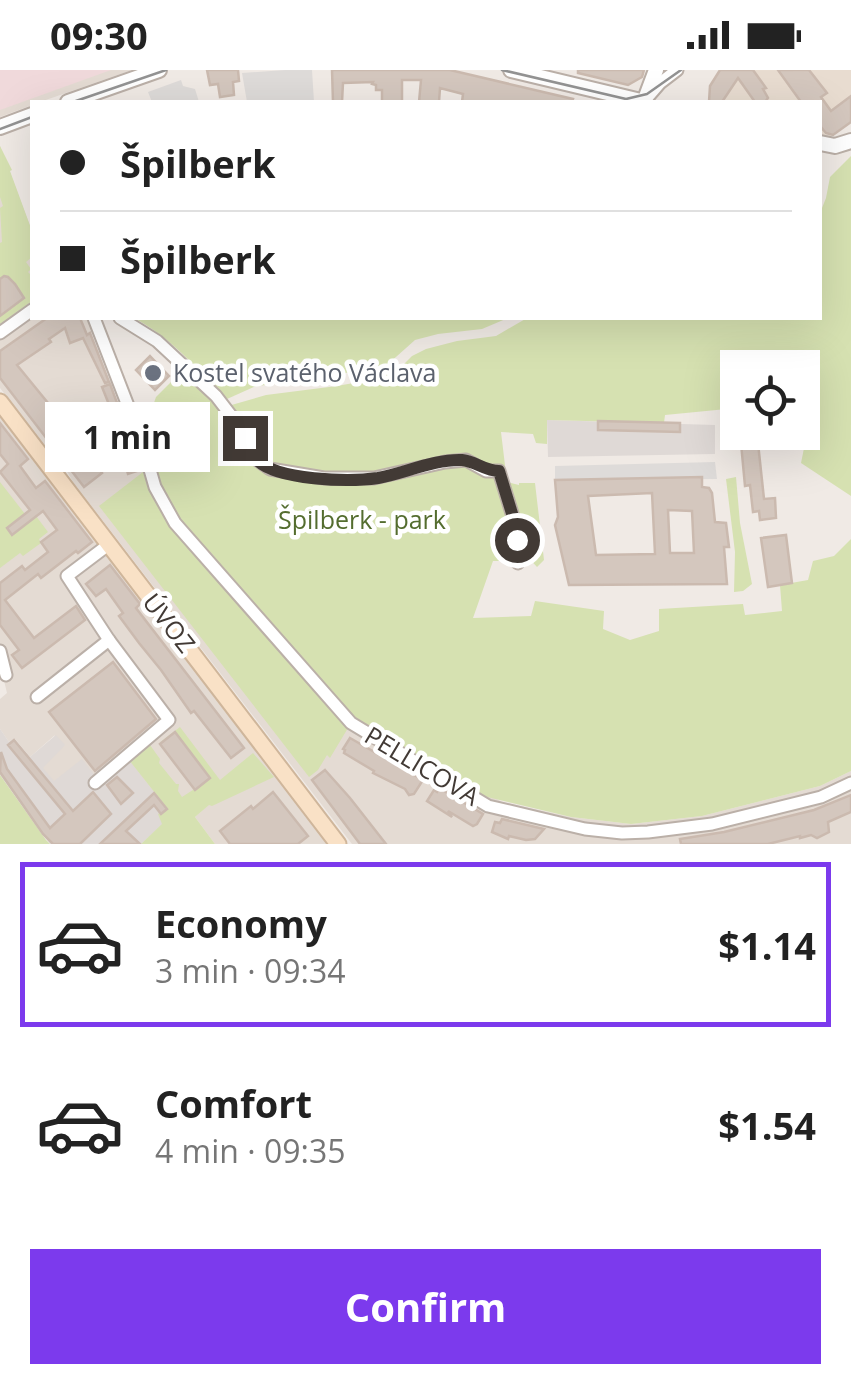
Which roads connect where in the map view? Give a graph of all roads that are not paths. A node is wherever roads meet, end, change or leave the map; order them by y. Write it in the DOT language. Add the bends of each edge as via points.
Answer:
graph roads {
  1 [pos="159,70"];
  2 [pos="511,70"];
  3 [pos="656,70"];
  4 [pos="677,70"];
  5 [pos="74,100"];
  6 [pos="636,100"];
  7 [pos="645,100"];
  8 [pos="646,100"];
  9 [pos="30,116"];
  10 [pos="0,127"];
  11 [pos="851,141"];
  12 [pos="822,143"];
  13 [pos="30,311"];
  14 [pos="95,320"];
  15 [pos="124,320"];
  16 [pos="0,333"];
  17 [pos="1,407"];
  18 [pos="108,545"];
  19 [pos="518,563"];
  20 [pos="110,640"];
  21 [pos="0,651"];
  22 [pos="6,675"];
  23 [pos="37,696"];
  24 [pos="95,783"];
  25 [pos="851,783"];
  26 [pos="338,844"];
  1 -- 5 [label="street"];
  2 -- 6 [label="street"];
  3 -- 7 [label="street"];
  4 -- 8 [label="street"];
  9 -- 10 [label="street"];
  11 -- 12 [label="street"];
  13 -- 16 [label="street"];
  14 -- 25 [label="street, PELLICOVA" via="155,487 175,523 351,723 488,806 584,829 648,832 712,824"];
  15 -- 19 [label="street" via="216,396 256,459 270,469 374,478 466,460 499,471"];
  17 -- 18 [label="main road, ÚVOZ"];
  18 -- 20 [label="street" via="67,576"];
  18 -- 26 [label="main road, ÚVOZ"];
  20 -- 23 [label="street"];
  20 -- 24 [label="street" via="169,720"];
  21 -- 22 [label="street"];
}
